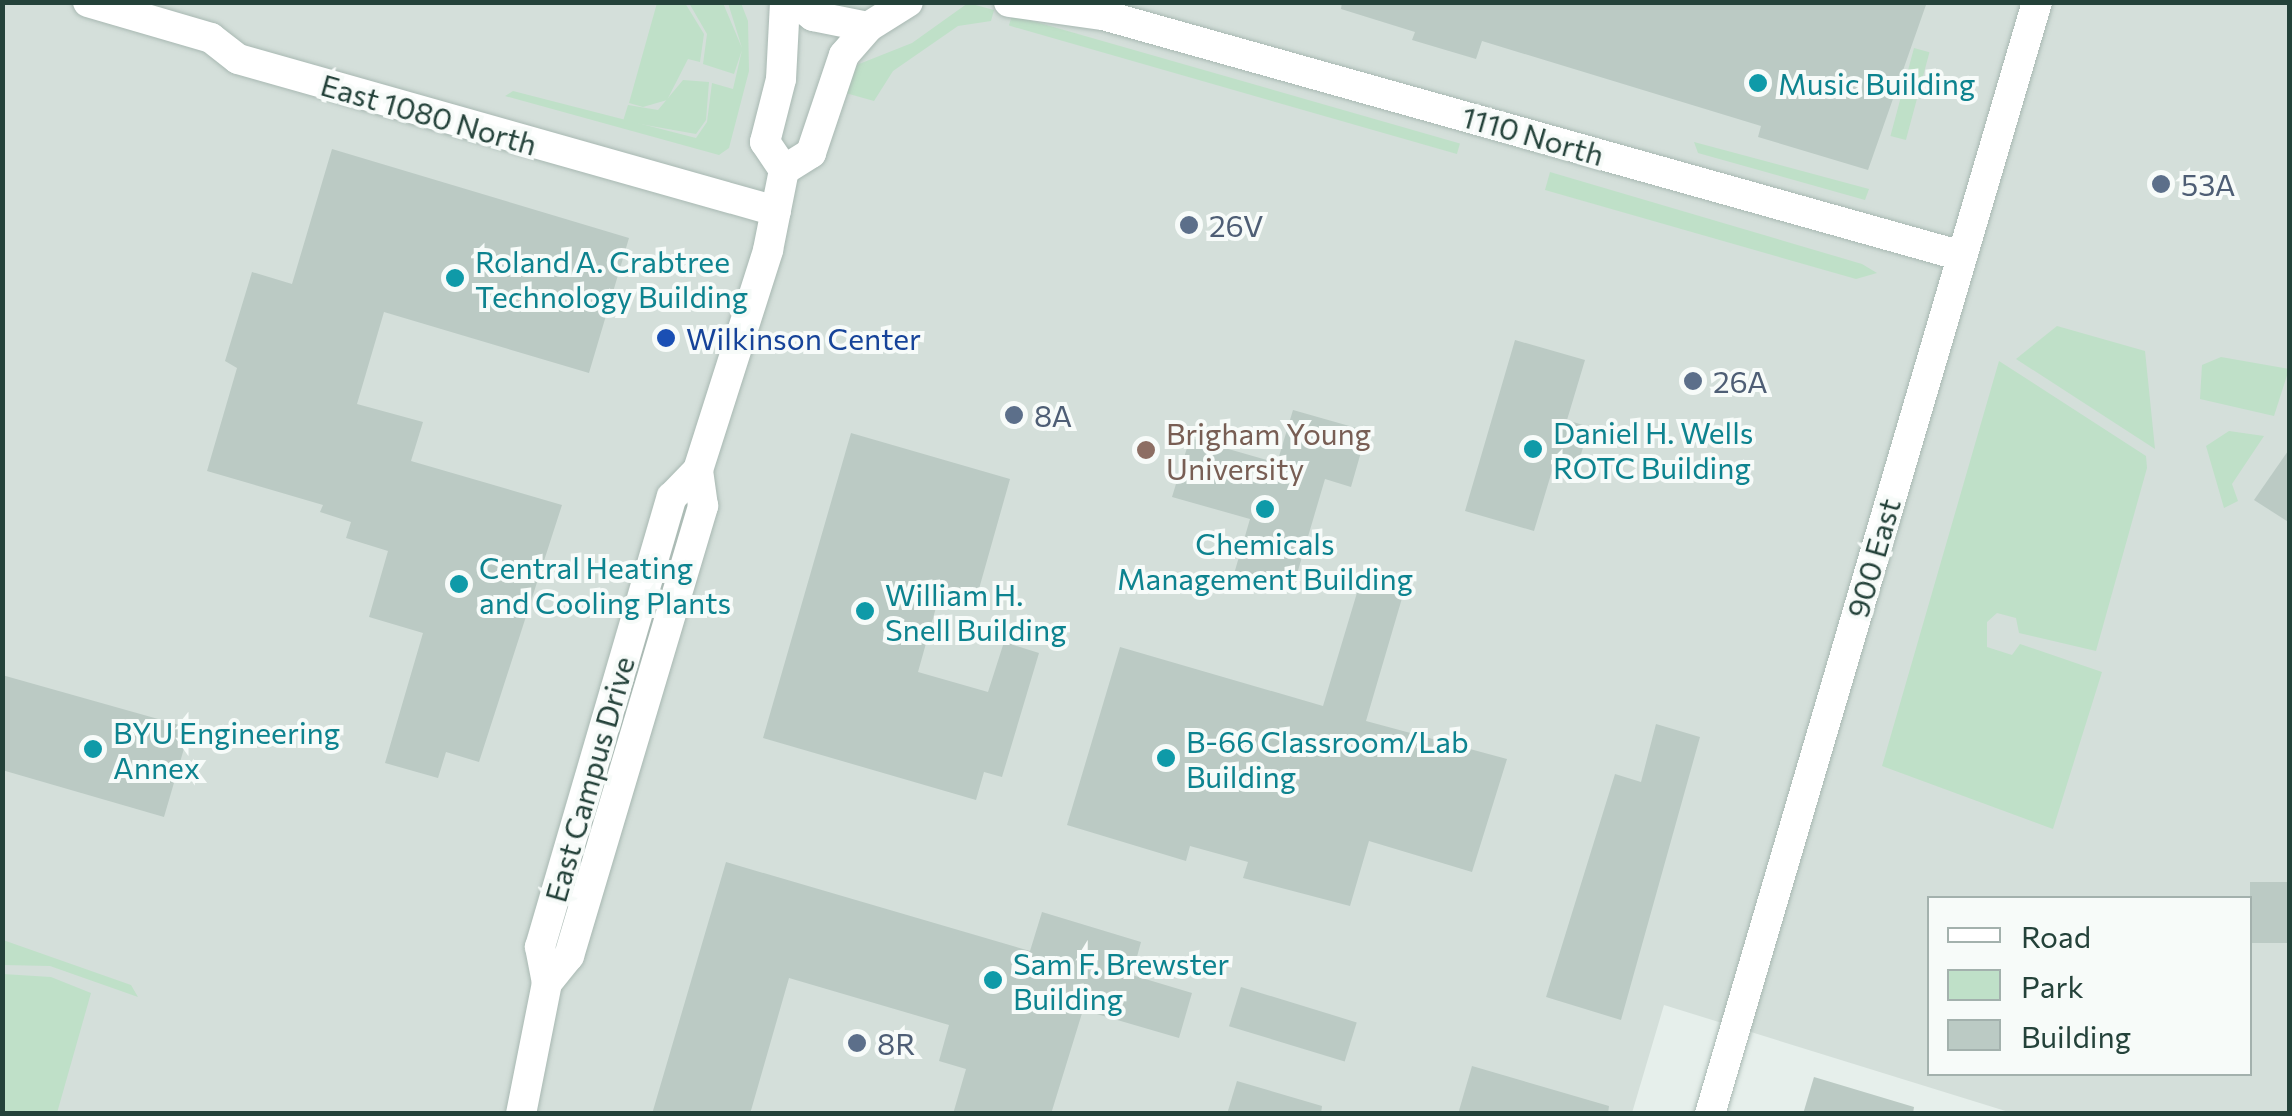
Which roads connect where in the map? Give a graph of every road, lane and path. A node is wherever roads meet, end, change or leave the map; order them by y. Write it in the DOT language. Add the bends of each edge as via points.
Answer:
graph roads {
  1 [pos="88,2"];
  2 [pos="786,2"];
  3 [pos="795,2"];
  4 [pos="908,2"];
  5 [pos="1009,2"];
  6 [pos="2037,2"];
  7 [pos="1090,9"];
  8 [pos="868,27"];
  9 [pos="784,170"];
  10 [pos="776,211"];
  11 [pos="1962,256"];
  12 [pos="521,1114"];
  13 [pos="1710,1114"];
  1 -- 10 [label="street, East 1080 North" via="210,38 238,59"];
  2 -- 9 [label="street, East Campus Drive" via="781,79 766,142"];
  3 -- 8 [label="street" via="824,20"];
  4 -- 8 [label="street"];
  5 -- 7 [label="street, 1110 North"];
  6 -- 11 [label="street, 900 East"];
  7 -- 11 [label="street, 1110 North"];
  8 -- 9 [label="street" via="844,55 812,153"];
  9 -- 10 [label="street, East Campus Drive"];
  10 -- 12 [label="street, East Campus Drive" via="698,470 702,506 570,956 547,983"];
  11 -- 13 [label="street, 900 East"];
}
